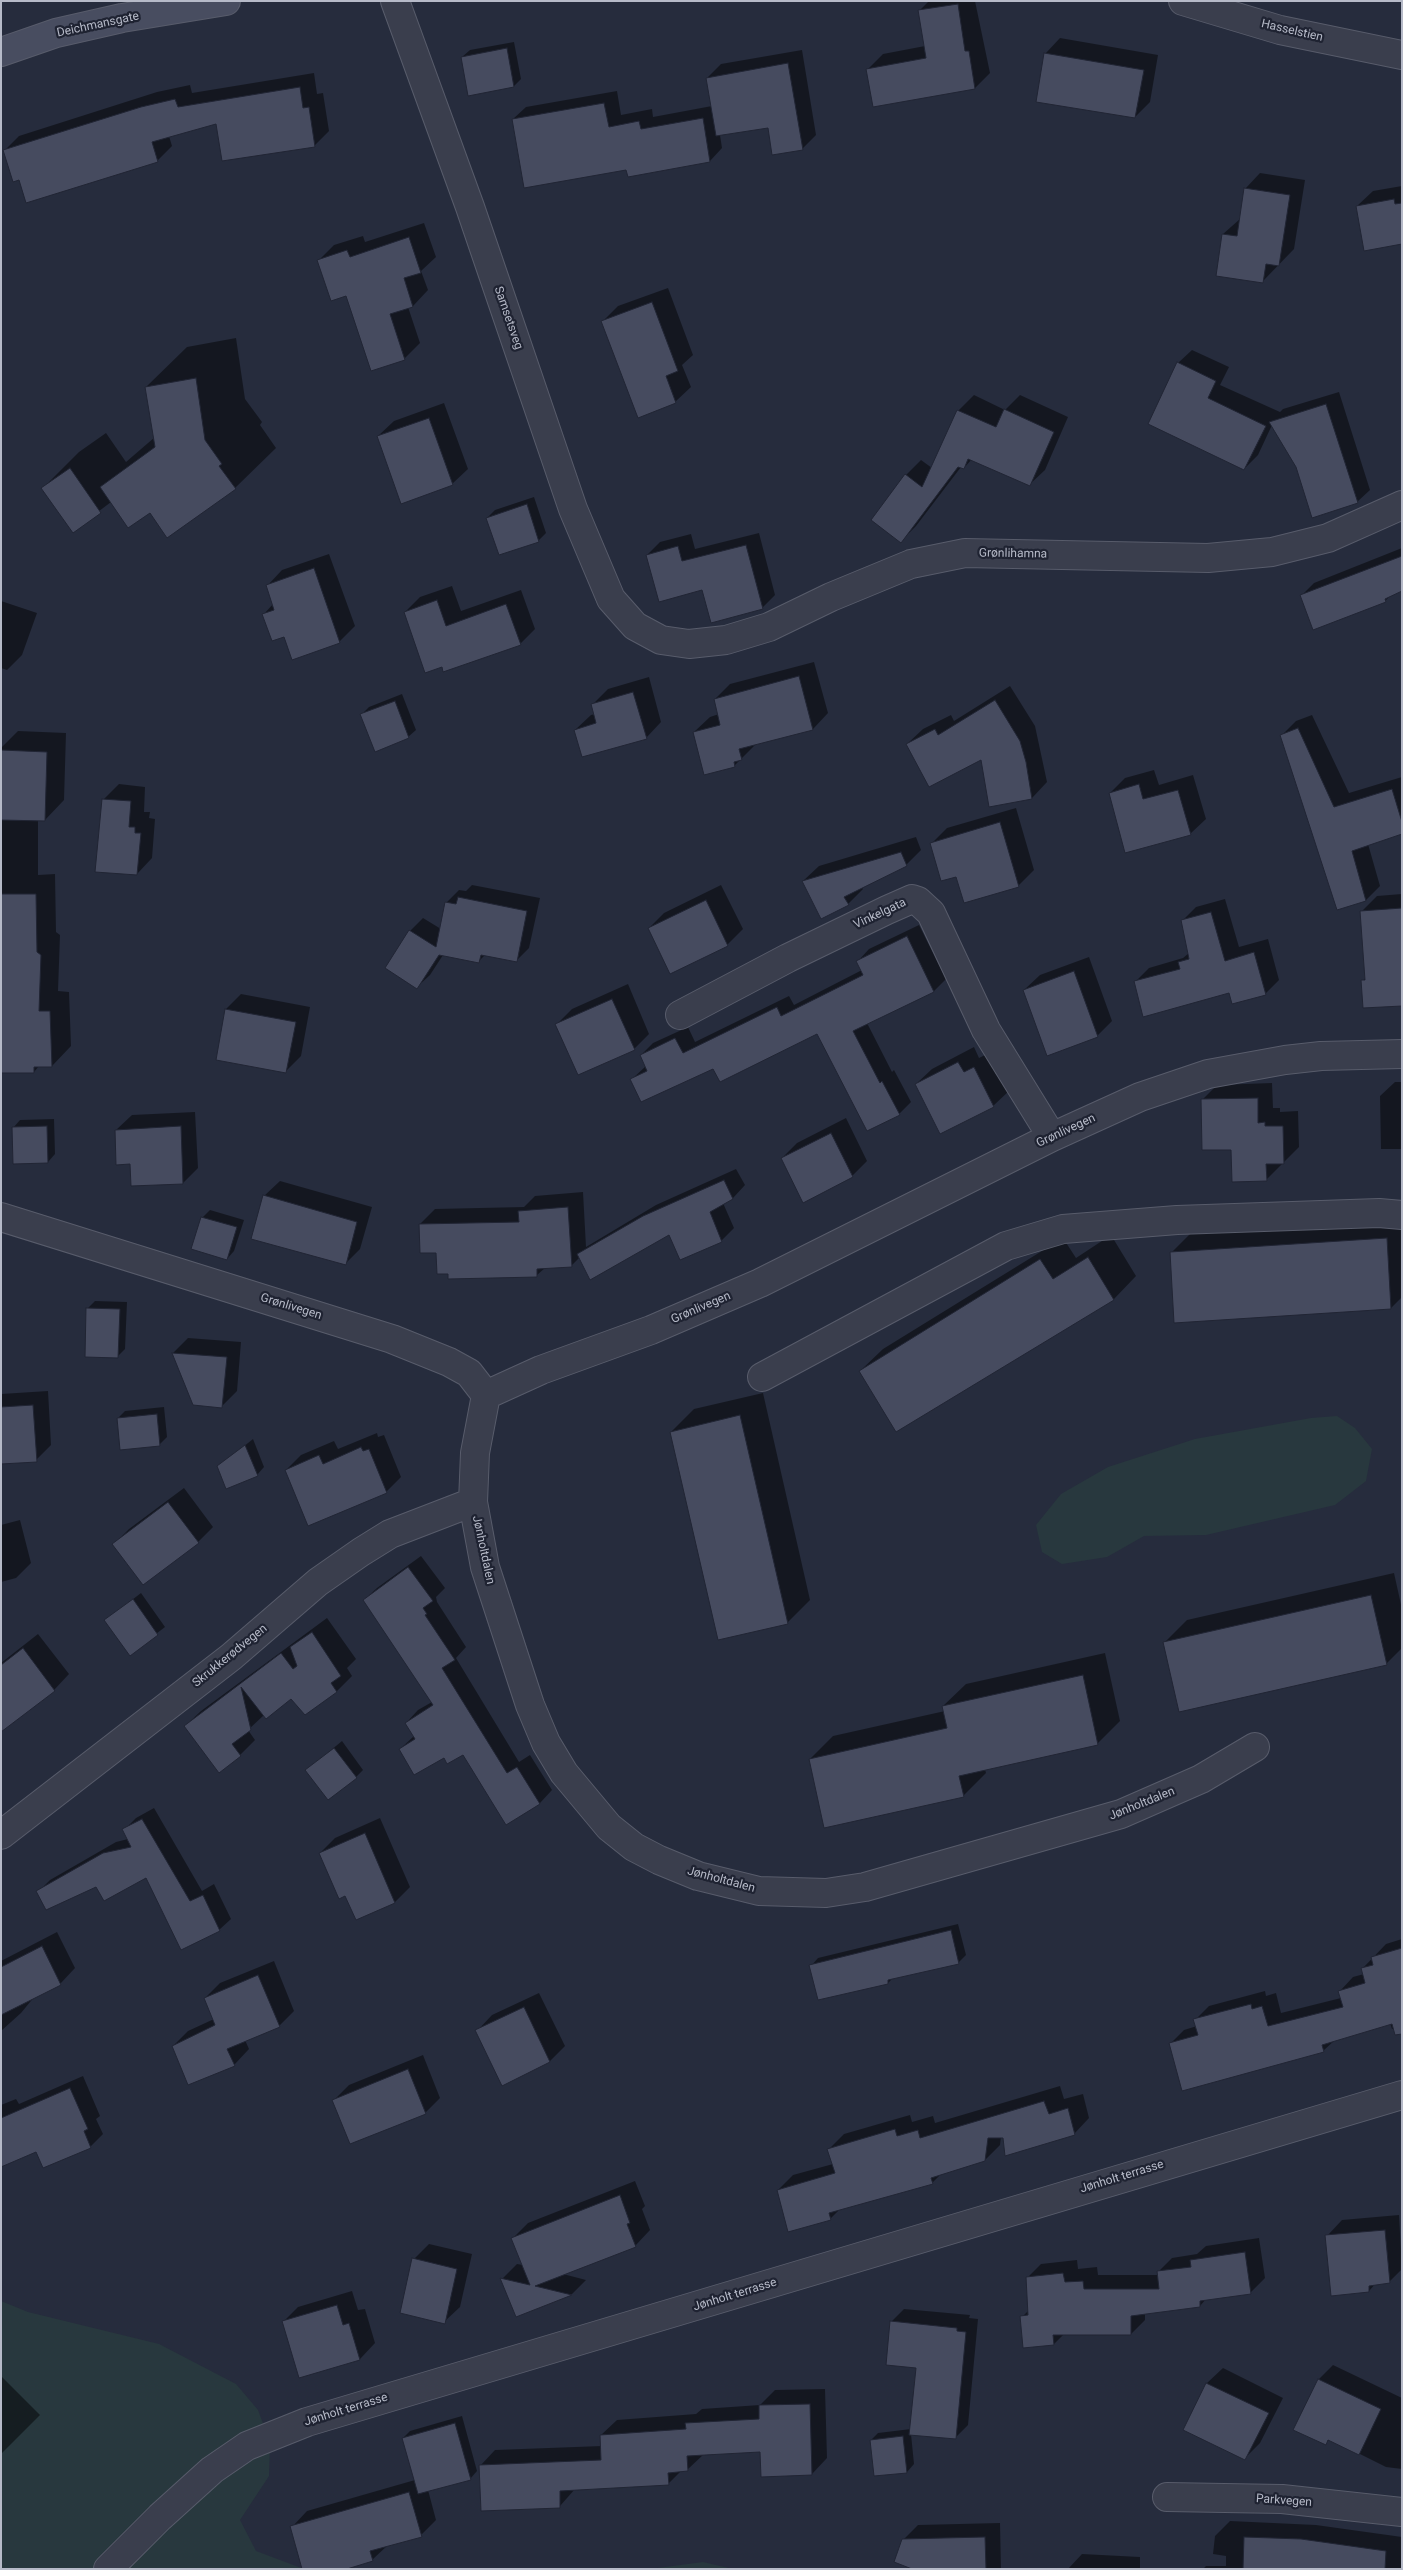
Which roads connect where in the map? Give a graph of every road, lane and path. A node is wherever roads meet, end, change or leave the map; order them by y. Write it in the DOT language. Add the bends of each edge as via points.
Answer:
graph roads {
  1 [pos="226,1"];
  2 [pos="395,1"];
  3 [pos="1183,1"];
  4 [pos="1,52"];
  5 [pos="1402,55"];
  6 [pos="1402,506"];
  7 [pos="635,626"];
  8 [pos="680,1014"];
  9 [pos="1402,1054"];
  10 [pos="1052,1137"];
  11 [pos="1402,1215"];
  12 [pos="1,1217"];
  13 [pos="762,1377"];
  14 [pos="486,1395"];
  15 [pos="473,1502"];
  16 [pos="1255,1747"];
  17 [pos="1,1835"];
  18 [pos="1402,2095"];
  19 [pos="1167,2496"];
  20 [pos="1402,2512"];
  21 [pos="108,2569"];
  1 -- 4 [label="street, Deichmansgate" via="122,18 56,33"];
  2 -- 7 [label="street, Samsetsveg" via="573,509 611,599"];
  3 -- 5 [label="street, Hasselstien" via="1280,30"];
  6 -- 7 [label="street, Grønlihamna" via="1328,538 1272,552 1208,558 965,553 911,564 769,626 726,640 689,644 661,640"];
  8 -- 10 [label="street, Vinkelgata" via="887,910 912,900 918,901 931,913 986,1030"];
  9 -- 10 [label="street, Grønlivegen" via="1321,1056 1208,1074 1140,1097"];
  10 -- 14 [label="street, Grønlivegen" via="760,1283"];
  11 -- 13 [label="street" via="1379,1213 1177,1220 1063,1229 1006,1246"];
  12 -- 14 [label="street, Grønlivegen" via="392,1339 469,1373"];
  14 -- 15 [label="street, Jønholtdalen" via="475,1454"];
  15 -- 16 [label="street, Jønholtdalen" via="485,1567 530,1705 546,1743 564,1773 609,1827 634,1847 698,1876 759,1891 826,1893 865,1887 1121,1814 1201,1779"];
  15 -- 17 [label="street, Skrukkerødvegen" via="390,1534 318,1582 231,1657"];
  18 -- 21 [label="street, Jønholt terrasse" via="307,2422 247,2446 212,2470"];
  19 -- 20 [label="street, Parkvegen" via="1282,2499"];
}
